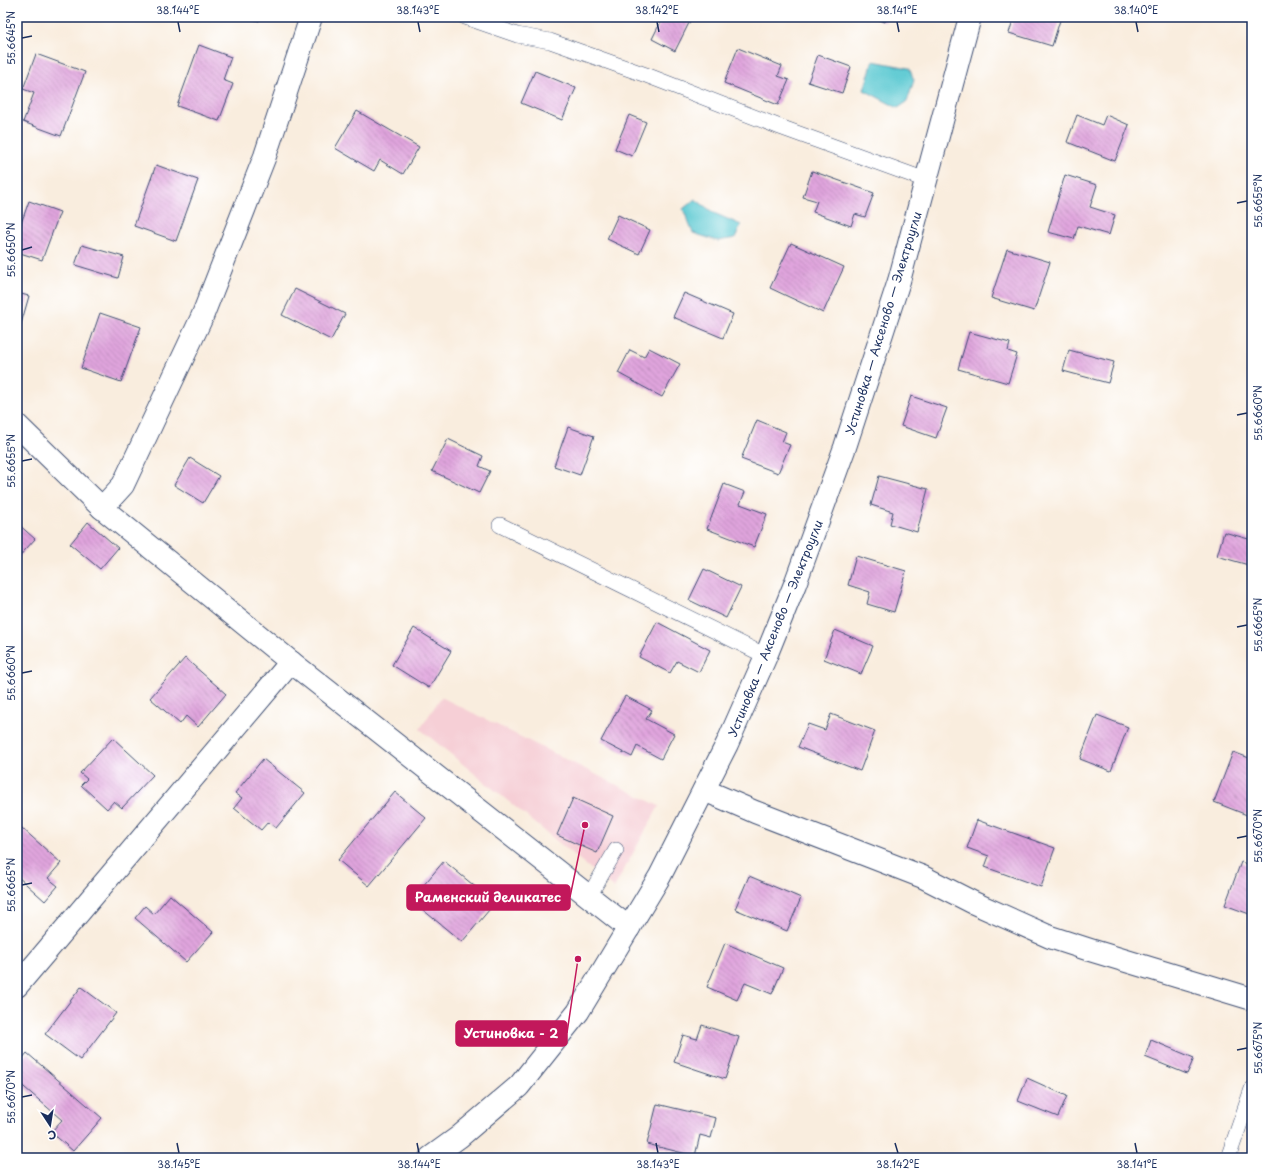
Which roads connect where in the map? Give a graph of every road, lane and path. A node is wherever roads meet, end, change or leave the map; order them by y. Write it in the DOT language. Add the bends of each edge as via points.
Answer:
graph roads {
  1 [pos="311,17"];
  2 [pos="465,17"];
  3 [pos="970,17"];
  4 [pos="926,180"];
  5 [pos="17,425"];
  6 [pos="102,508"];
  7 [pos="500,525"];
  8 [pos="766,656"];
  9 [pos="291,662"];
  10 [pos="704,790"];
  11 [pos="616,850"];
  12 [pos="589,896"];
  13 [pos="629,928"];
  14 [pos="17,986"];
  15 [pos="1252,999"];
  16 [pos="1252,1089"];
  17 [pos="430,1158"];
  18 [pos="1228,1158"];
  1 -- 6 [label="street" via="265,156 202,317 123,485"];
  2 -- 4 [label="lane" via="517,35 550,41"];
  3 -- 4 [label="street, Устиновка — Аксеново — Электроугли"];
  4 -- 8 [label="street, Устиновка — Аксеново — Электроугли" via="899,281 845,447"];
  5 -- 6 [label="street"];
  6 -- 9 [label="street"];
  7 -- 8 [label="lane"];
  8 -- 10 [label="street, Устиновка — Аксеново — Электроугли"];
  9 -- 12 [label="street"];
  9 -- 14 [label="street"];
  10 -- 13 [label="street, Устиновка — Аксеново — Электроугли" via="660,876"];
  10 -- 15 [label="street" via="923,877 1050,937"];
  11 -- 12 [label="lane"];
  12 -- 13 [label="street"];
  13 -- 17 [label="street, Устиновка — Аксеново — Электроугли" via="578,1012 519,1086"];
  16 -- 18 [label="lane"];
}
